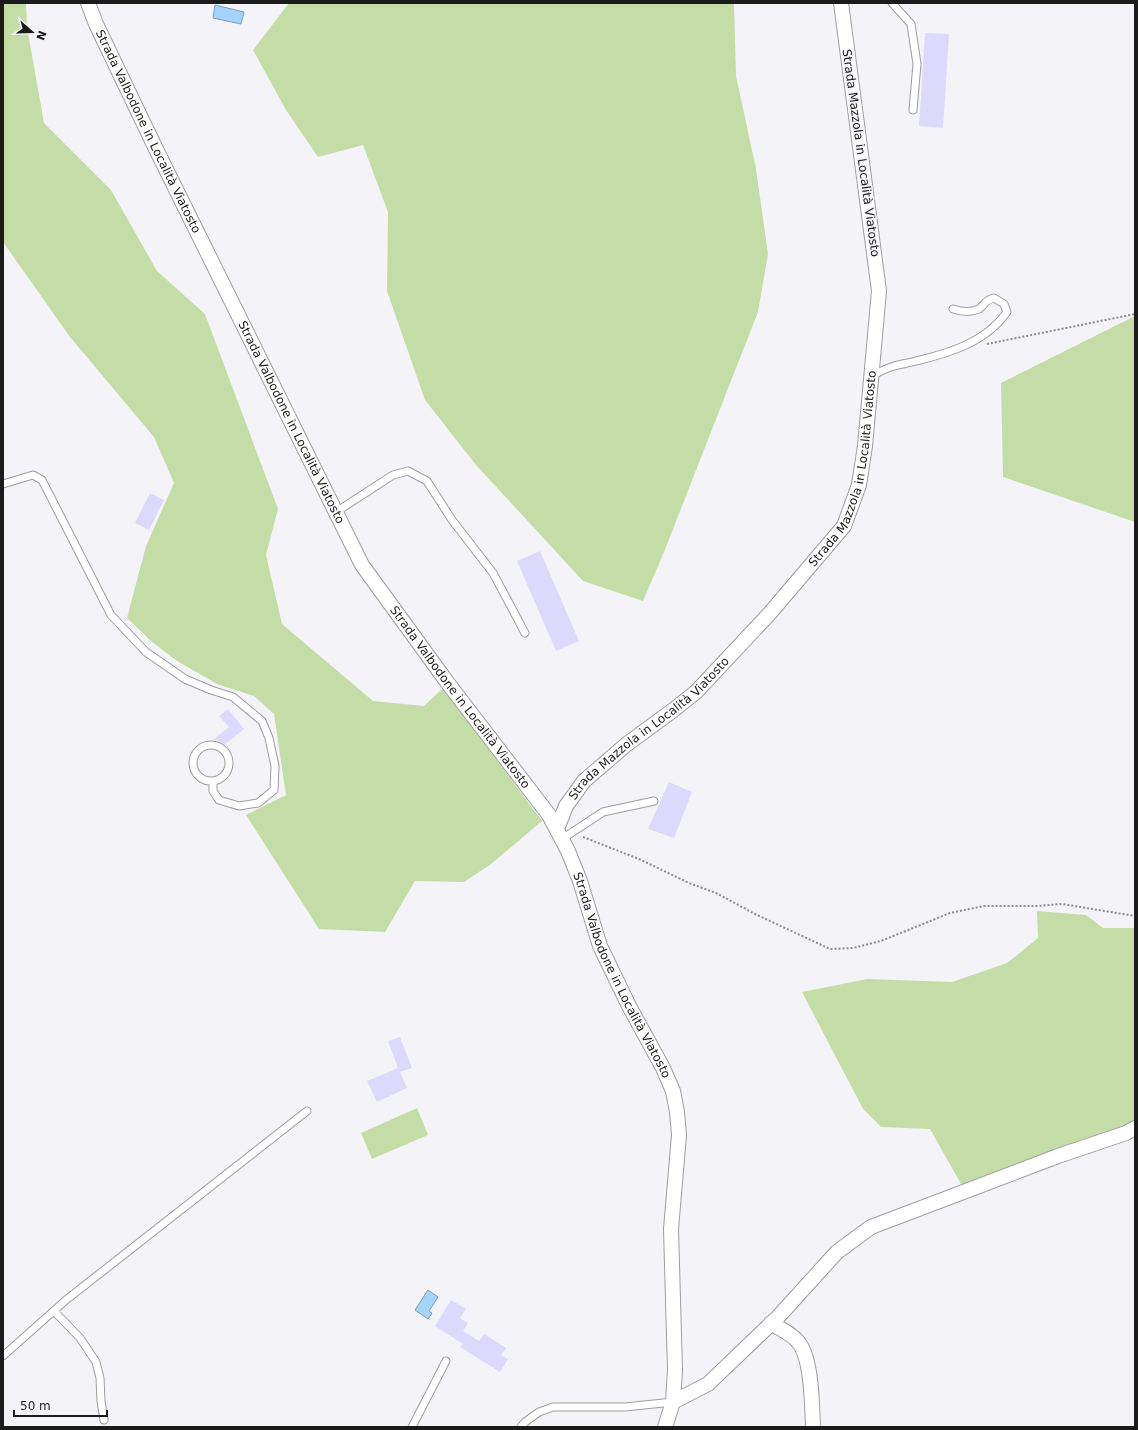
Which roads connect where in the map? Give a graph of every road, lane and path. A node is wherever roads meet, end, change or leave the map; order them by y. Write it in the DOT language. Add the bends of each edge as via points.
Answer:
graph roads {
  1 [pos="88,3"];
  2 [pos="841,3"];
  3 [pos="892,3"];
  4 [pos="913,110"];
  5 [pos="953,309"];
  6 [pos="1135,314"];
  7 [pos="981,346"];
  8 [pos="872,376"];
  9 [pos="3,484"];
  10 [pos="336,512"];
  11 [pos="525,633"];
  12 [pos="213,782"];
  13 [pos="654,801"];
  14 [pos="563,834"];
  15 [pos="1135,916"];
  16 [pos="307,1111"];
  17 [pos="1135,1128"];
  18 [pos="54,1311"];
  19 [pos="771,1324"];
  20 [pos="3,1356"];
  21 [pos="446,1361"];
  22 [pos="673,1402"];
  23 [pos="104,1420"];
  24 [pos="412,1427"];
  25 [pos="521,1427"];
  26 [pos="665,1427"];
  27 [pos="813,1427"];
  1 -- 10 [label="street, Strada Valbodone in Località Viatosto" via="151,140"];
  2 -- 8 [label="street, Strada Mazzola in Località Viatosto" via="879,291"];
  3 -- 4 [label="lane" via="911,24 917,64"];
  5 -- 8 [label="lane" via="972,311 980,308 986,300 994,298 1004,304 1007,312 984,335 964,346 894,366"];
  6 -- 7 [label="path"];
  8 -- 14 [label="street, Strada Mazzola in Località Viatosto" via="866,446 859,485 844,526 770,613 696,692 584,780 566,806"];
  9 -- 12 [label="lane" via="33,475 42,480 111,615 146,652 185,678 233,697 262,721 269,738 275,766 274,790 258,802 239,806 219,800 213,790"];
  10 -- 11 [label="lane" via="393,475 408,470 426,481 493,573"];
  10 -- 14 [label="street, Strada Valbodone in Località Viatosto" via="362,565"];
  12 -- 12 [label="lane" via="200,779 193,768 194,756 202,746 215,745 226,752 229,764 224,776"];
  13 -- 14 [label="lane" via="603,812"];
  14 -- 15 [label="path" via="585,838 716,893 830,949 852,948 881,940 950,913 984,906 1062,904"];
  14 -- 22 [label="street, Strada Valbodone in Località Viatosto" via="610,970 673,1091 679,1134 671,1229 675,1370"];
  16 -- 18 [label="lane"];
  17 -- 19 [label="street" via="871,1227 838,1252"];
  18 -- 20 [label="lane"];
  18 -- 23 [label="lane" via="80,1338 96,1362"];
  19 -- 22 [label="street" via="708,1384"];
  19 -- 27 [label="street" via="790,1335 804,1351 811,1390"];
  21 -- 24 [label="lane"];
  22 -- 25 [label="lane" via="625,1407 553,1407 539,1412"];
  22 -- 26 [label="street, Strada Valbodone in Località Viatosto"];
}
